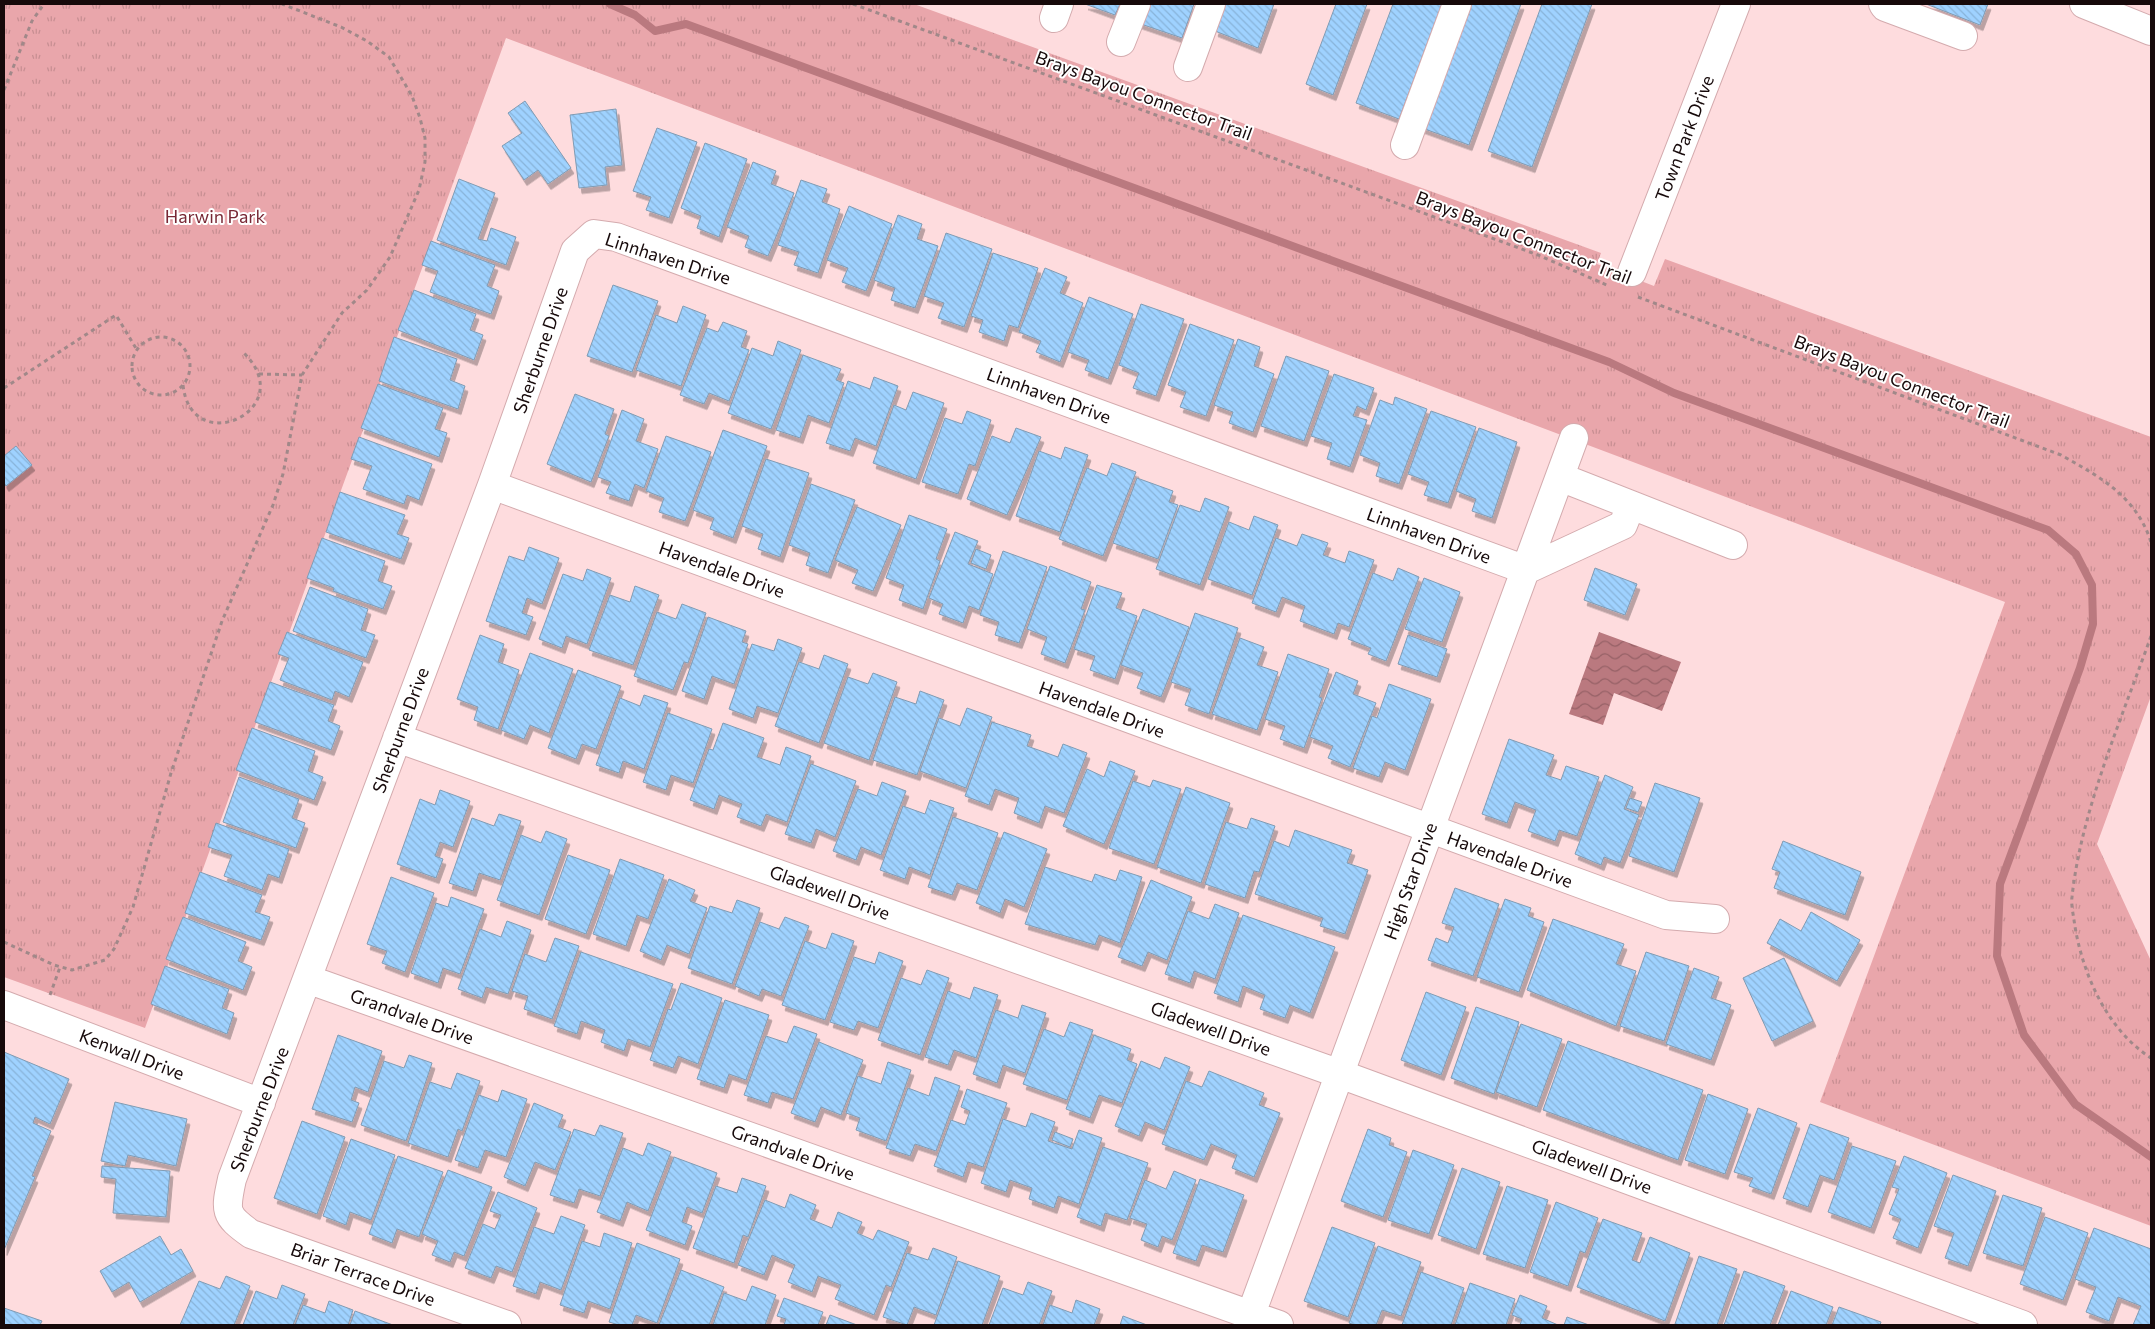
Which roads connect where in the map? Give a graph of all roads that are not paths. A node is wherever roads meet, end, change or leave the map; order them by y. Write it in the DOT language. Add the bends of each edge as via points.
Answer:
graph roads {
  1 [pos="1136,4"];
  2 [pos="1211,4"];
  3 [pos="1457,4"];
  4 [pos="1736,4"];
  5 [pos="1883,4"];
  6 [pos="2087,4"];
  7 [pos="2151,31"];
  8 [pos="1964,36"];
  9 [pos="1121,42"];
  10 [pos="1188,67"];
  11 [pos="1405,146"];
  12 [pos="575,251"];
  13 [pos="1627,285"];
  14 [pos="1574,438"];
  15 [pos="1560,477"];
  16 [pos="492,485"];
  17 [pos="1631,505"];
  18 [pos="1733,545"];
  19 [pos="1526,570"];
  20 [pos="397,738"];
  21 [pos="1429,829"];
  22 [pos="1715,919"];
  23 [pos="307,979"];
  24 [pos="4,1005"];
  25 [pos="1340,1074"];
  26 [pos="261,1104"];
  27 [pos="228,1209"];
  28 [pos="1249,1320"];
  29 [pos="507,1325"];
  30 [pos="1279,1325"];
  31 [pos="2023,1325"];
  1 -- 9 [label="street"];
  2 -- 10 [label="street"];
  3 -- 11 [label="street"];
  4 -- 13 [label="street, Town Park Drive"];
  5 -- 8 [label="street"];
  6 -- 7 [label="street"];
  12 -- 16 [label="street, Sherburne Drive"];
  12 -- 19 [label="street, Linnhaven Drive" via="594,234 616,237"];
  14 -- 15 [label="street, High Star Drive"];
  15 -- 17 [label="street"];
  15 -- 19 [label="street, High Star Drive"];
  16 -- 20 [label="street, Sherburne Drive"];
  16 -- 21 [label="street, Havendale Drive"];
  17 -- 18 [label="street"];
  17 -- 19 [label="street" via="1623,525"];
  19 -- 21 [label="street, High Star Drive"];
  20 -- 23 [label="street, Sherburne Drive"];
  20 -- 25 [label="street, Gladewell Drive"];
  21 -- 22 [label="street, Havendale Drive" via="1666,915"];
  21 -- 25 [label="street, High Star Drive"];
  23 -- 26 [label="street, Sherburne Drive"];
  23 -- 28 [label="street, Grandvale Drive"];
  24 -- 26 [label="street, Kenwall Drive"];
  25 -- 28 [label="street, High Star Drive"];
  25 -- 31 [label="street, Gladewell Drive"];
  26 -- 27 [label="street, Sherburne Drive" via="232,1179"];
  27 -- 29 [label="street, Briar Terrace Drive" via="232,1221 251,1234"];
  28 -- 30 [label="street, Grandvale Drive"];
}
